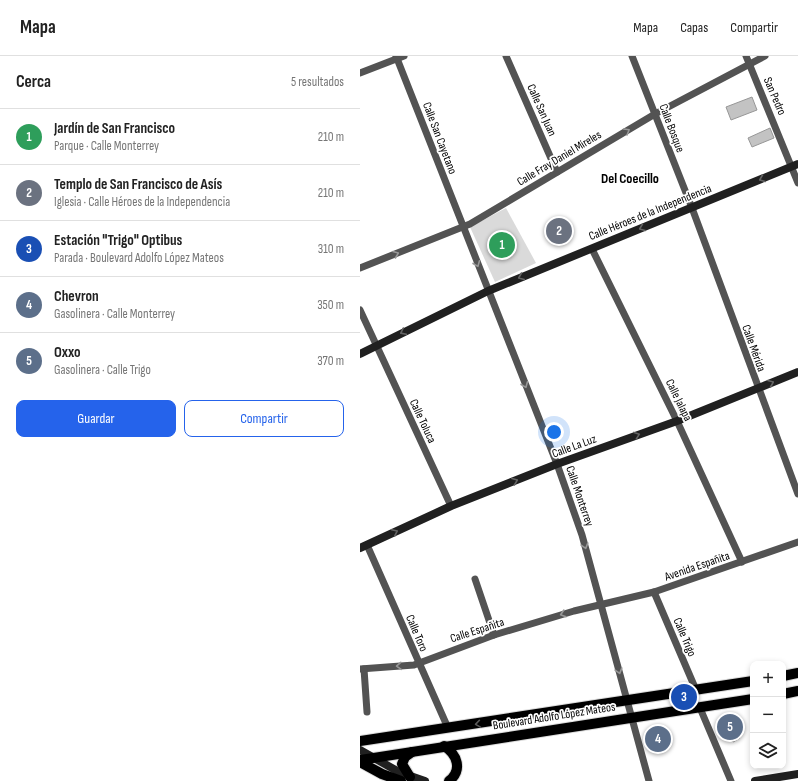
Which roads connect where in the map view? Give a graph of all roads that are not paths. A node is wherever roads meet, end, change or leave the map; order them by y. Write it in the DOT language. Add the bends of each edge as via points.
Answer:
graph roads {
  1 [pos="506,56"];
  2 [pos="632,56"];
  3 [pos="746,56"];
  4 [pos="765,56"];
  5 [pos="399,57"];
  6 [pos="749,64"];
  7 [pos="360,73"];
  8 [pos="656,114"];
  9 [pos="795,166"];
  10 [pos="557,172"];
  11 [pos="798,183"];
  12 [pos="692,208"];
  13 [pos="463,228"];
  14 [pos="592,249"];
  15 [pos="360,268"];
  16 [pos="488,291"];
  17 [pos="360,310"];
  18 [pos="375,345"];
  19 [pos="360,354"];
  20 [pos="798,372"];
  21 [pos="758,389"];
  22 [pos="677,421"];
  23 [pos="557,464"];
  24 [pos="798,494"];
  25 [pos="451,506"];
  26 [pos="798,542"];
  27 [pos="364,546"];
  28 [pos="742,562"];
  29 [pos="475,579"];
  30 [pos="654,592"];
  31 [pos="600,604"];
  32 [pos="494,635"];
  33 [pos="418,663"];
  34 [pos="362,669"];
  35 [pos="798,673"];
  36 [pos="786,675"];
  37 [pos="750,681"];
  38 [pos="696,690"];
  39 [pos="798,691"];
  40 [pos="786,693"];
  41 [pos="627,700"];
  42 [pos="750,700"];
  43 [pos="700,708"];
  44 [pos="366,712"];
  45 [pos="631,717"];
  46 [pos="448,728"];
  47 [pos="360,741"];
  48 [pos="444,746"];
  49 [pos="360,750"];
  50 [pos="413,752"];
  51 [pos="365,760"];
  52 [pos="360,769"];
  53 [pos="798,774"];
  54 [pos="406,779"];
  55 [pos="383,781"];
  56 [pos="424,781"];
  57 [pos="449,781"];
  58 [pos="650,781"];
  59 [pos="731,781"];
  60 [pos="756,781"];
  1 -- 10 [label="street, Calle San Juan"];
  2 -- 8 [label="street, Calle Bosque"];
  3 -- 6 [label="street, San Pedro"];
  4 -- 6 [label="street, Calle Fray Daniel Mireles"];
  5 -- 7 [label="street"];
  5 -- 13 [label="street, Calle San Cayetano"];
  6 -- 8 [label="street, Calle Fray Daniel Mireles"];
  6 -- 9 [label="street, San Pedro"];
  10 -- 8 [label="street, Calle Fray Daniel Mireles, one-way"];
  8 -- 12 [label="street, Calle Bosque"];
  9 -- 11 [label="street, San Pedro"];
  9 -- 12 [label="street, Calle Héroes de la Independencia, one-way"];
  10 -- 13 [label="street, Calle Fray Daniel Mireles"];
  12 -- 14 [label="street, Calle Héroes de la Independencia, one-way"];
  12 -- 21 [label="street, Calle Mérida"];
  15 -- 13 [label="street, Calle Fray Daniel Mireles, one-way"];
  13 -- 16 [label="street, Calle Monterrey, one-way"];
  14 -- 16 [label="street, Calle Héroes de la Independencia, one-way"];
  14 -- 22 [label="street, Calle Jalapa"];
  16 -- 18 [label="street, Calle Héroes de la Independencia, one-way"];
  16 -- 23 [label="street, Calle Monterrey, one-way"];
  17 -- 18 [label="street, Calle Toluca"];
  18 -- 19 [label="street, Calle Héroes de la Independencia"];
  18 -- 25 [label="street, Calle Toluca"];
  21 -- 20 [label="street, Calle La Luz, one-way"];
  21 -- 22 [label="street, Calle La Luz"];
  21 -- 24 [label="street, Calle Mérida"];
  23 -- 22 [label="street, Calle La Luz, one-way"];
  22 -- 28 [label="street, Calle Jalapa"];
  25 -- 23 [label="street, Calle La Luz, one-way"];
  23 -- 31 [label="street, Calle Monterrey, one-way" via="582,535"];
  27 -- 25 [label="street, Calle La Luz, one-way"];
  26 -- 28 [label="street, Avenida Españita"];
  27 -- 33 [label="street, Calle Toro"];
  28 -- 30 [label="street, Avenida Españita"];
  29 -- 32 [label="street"];
  30 -- 31 [label="street, Avenida Españita"];
  30 -- 38 [label="street, Calle Trigo"];
  31 -- 32 [label="street, Calle Españita, one-way"];
  31 -- 41 [label="street, Calle Monterrey, one-way"];
  32 -- 33 [label="street, Calle Españita"];
  33 -- 34 [label="street, Calle Españita, one-way"];
  33 -- 46 [label="street, Calle Toro"];
  34 -- 44 [label="street"];
  35 -- 36 [label="main road"];
  37 -- 38 [label="main road, Boulevard Adolfo López Mateos"];
  38 -- 41 [label="main road, Boulevard Adolfo López Mateos"];
  39 -- 40 [label="main road"];
  41 -- 45 [label="street, Calle Monterrey"];
  41 -- 46 [label="main road, Boulevard Adolfo López Mateos, one-way"];
  42 -- 43 [label="main road, Boulevard Adolfo López Mateos"];
  43 -- 45 [label="main road, Boulevard Adolfo López Mateos"];
  43 -- 59 [label="street"];
  45 -- 48 [label="main road, Boulevard Adolfo López Mateos"];
  45 -- 58 [label="street, Calle Monterrey"];
  46 -- 47 [label="main road, Boulevard Adolfo López Mateos"];
  48 -- 50 [label="main road, Boulevard Adolfo López Mateos"];
  48 -- 57 [label="main road" via="454,754 457,763 456,771"];
  49 -- 51 [label="street"];
  50 -- 51 [label="main road, Boulevard Adolfo López Mateos"];
  50 -- 54 [label="main road" via="402,762"];
  51 -- 54 [label="main road" via="382,774"];
  52 -- 55 [label="main road"];
  53 -- 60 [label="street"];
  54 -- 56 [label="street"];
}
